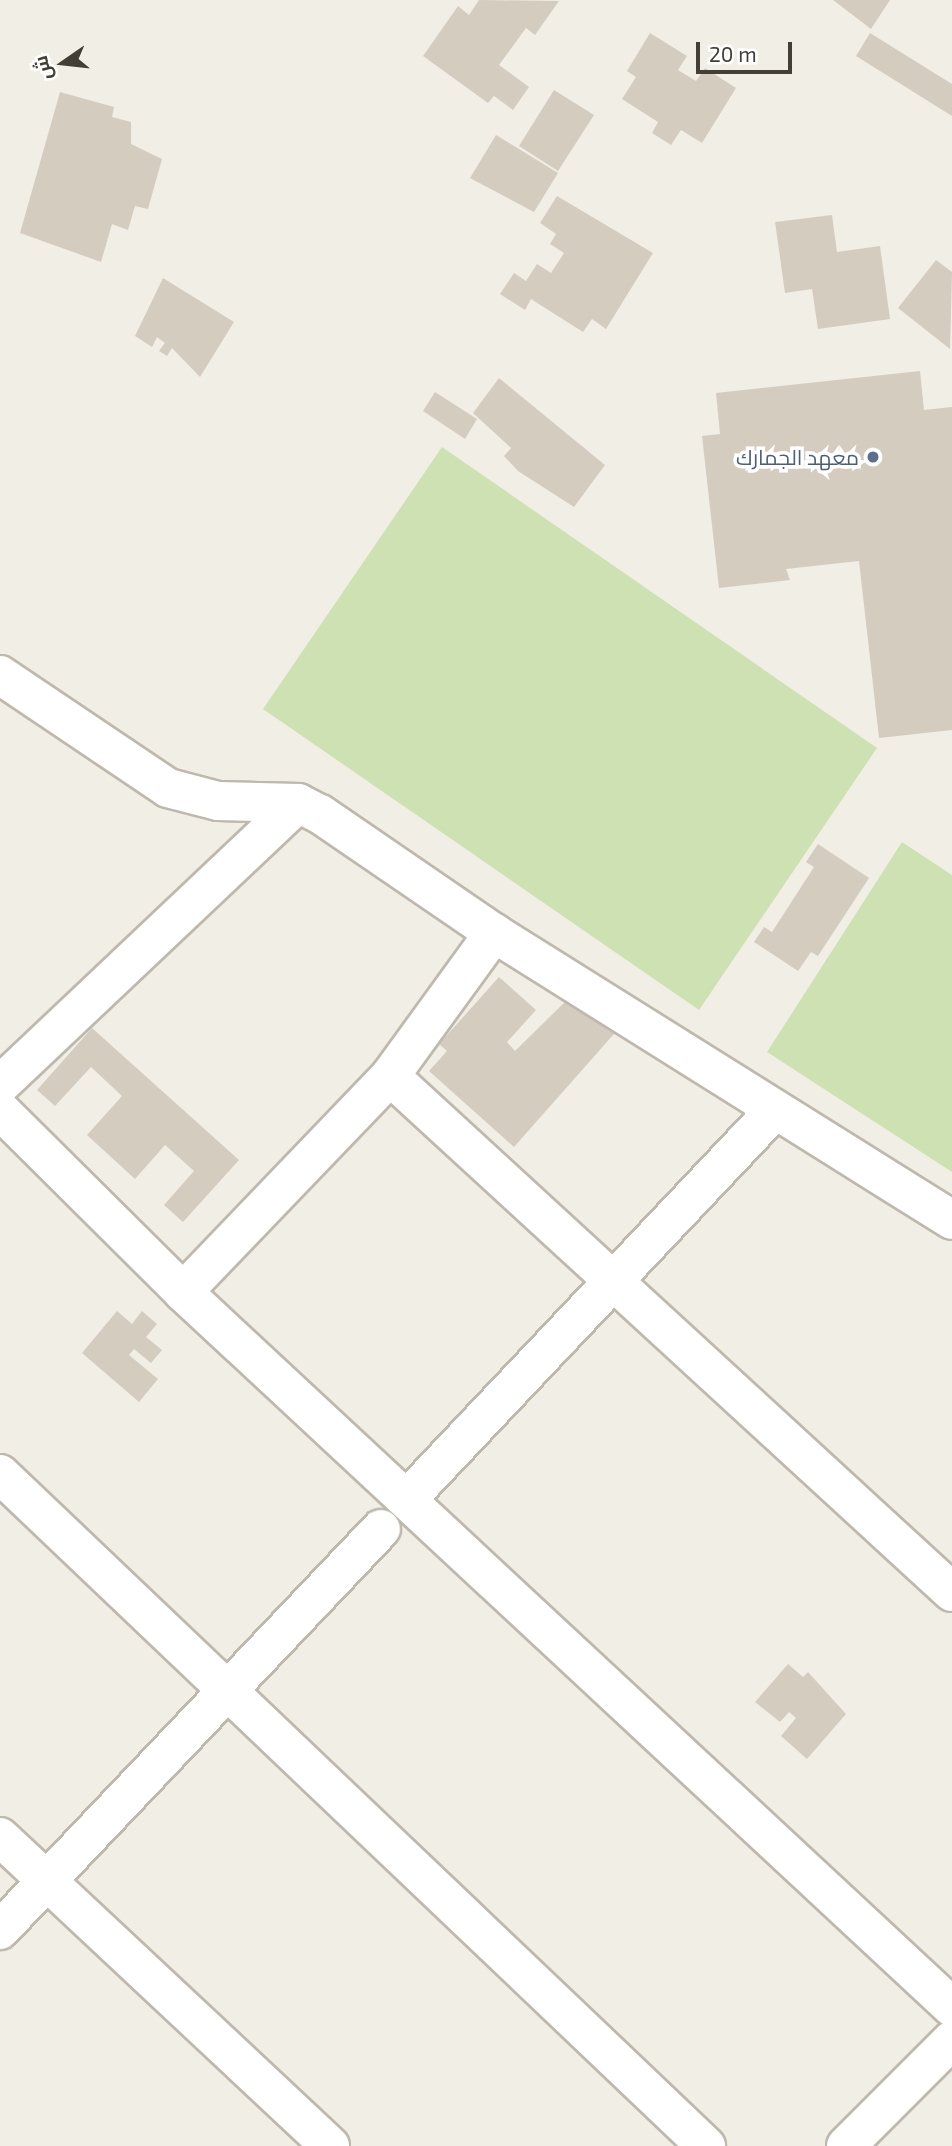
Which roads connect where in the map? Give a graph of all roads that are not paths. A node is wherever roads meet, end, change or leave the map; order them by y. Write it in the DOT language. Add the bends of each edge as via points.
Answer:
graph roads {
  1 [pos="0,675"];
  2 [pos="298,803"];
  3 [pos="494,933"];
  4 [pos="390,1076"];
  5 [pos="0,1085"];
  6 [pos="0,1110"];
  7 [pos="774,1111"];
  8 [pos="952,1220"];
  9 [pos="612,1279"];
  10 [pos="183,1292"];
  11 [pos="0,1474"];
  12 [pos="409,1497"];
  13 [pos="381,1530"];
  14 [pos="952,1592"];
  15 [pos="225,1693"];
  16 [pos="0,1837"];
  17 [pos="46,1882"];
  18 [pos="0,1930"];
  19 [pos="952,2007"];
  20 [pos="952,2040"];
  21 [pos="330,2146"];
  22 [pos="706,2146"];
  23 [pos="846,2146"];
  1 -- 2 [label="street" via="168,788 218,801"];
  2 -- 3 [label="street"];
  2 -- 5 [label="street"];
  3 -- 4 [label="street"];
  3 -- 7 [label="street"];
  4 -- 9 [label="street"];
  4 -- 10 [label="street"];
  6 -- 10 [label="street"];
  7 -- 8 [label="street"];
  7 -- 9 [label="street"];
  9 -- 12 [label="street"];
  9 -- 14 [label="street"];
  10 -- 12 [label="street"];
  11 -- 15 [label="street"];
  12 -- 19 [label="street"];
  13 -- 15 [label="street"];
  15 -- 17 [label="street"];
  15 -- 22 [label="street"];
  16 -- 17 [label="street"];
  17 -- 18 [label="street"];
  17 -- 21 [label="street"];
  20 -- 23 [label="street"];
}
